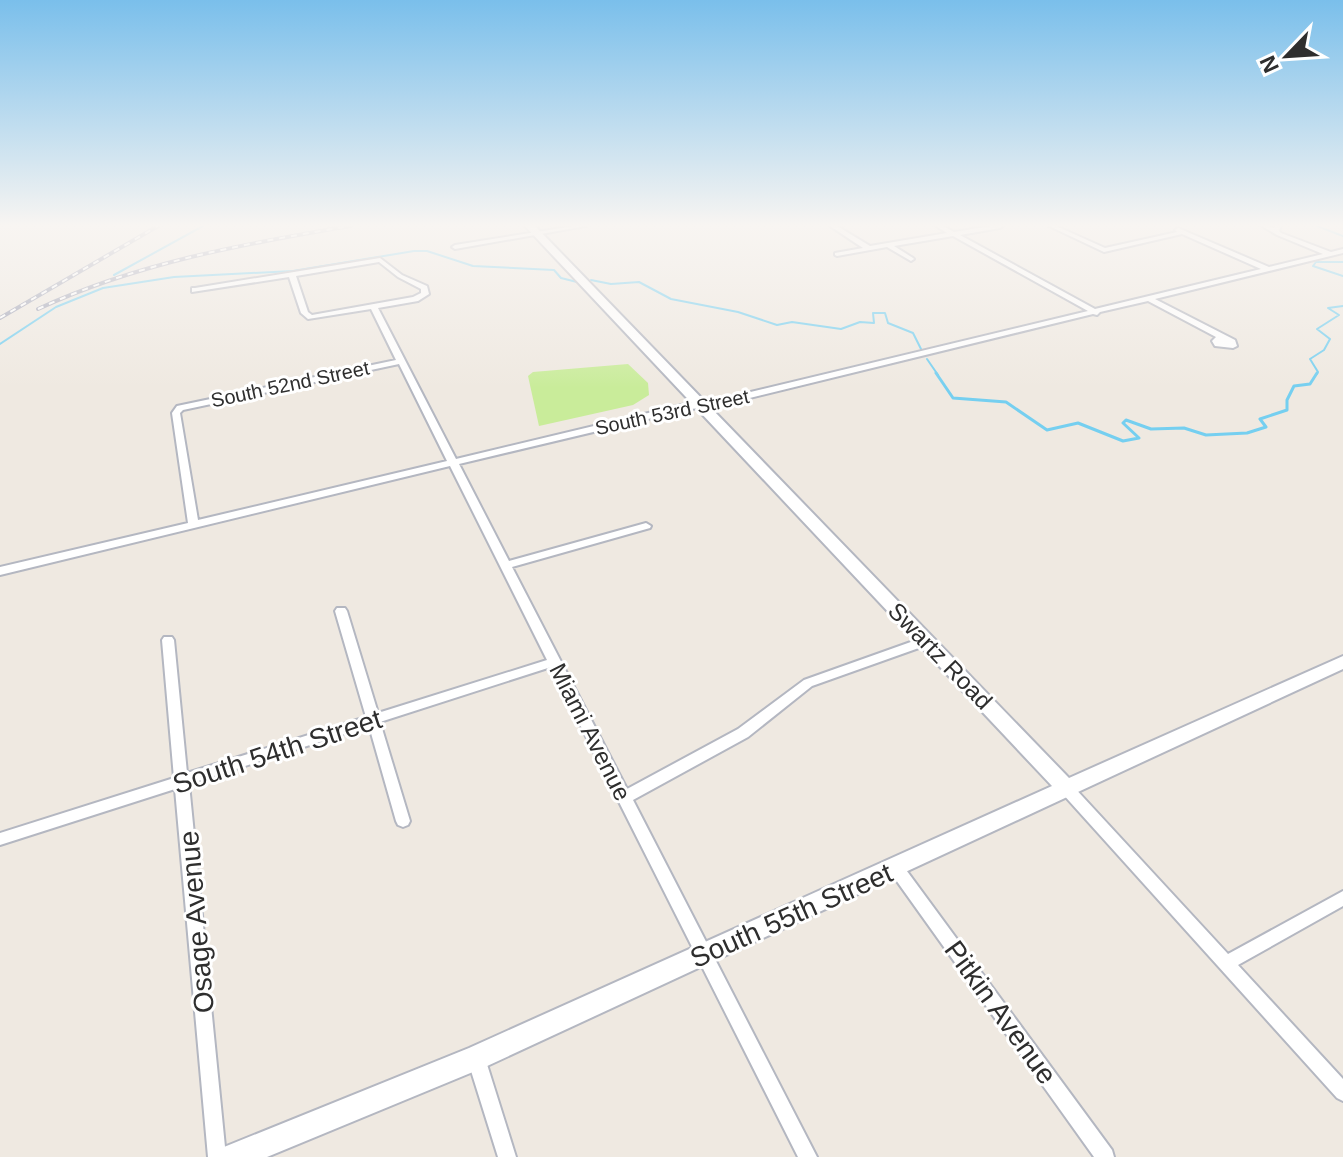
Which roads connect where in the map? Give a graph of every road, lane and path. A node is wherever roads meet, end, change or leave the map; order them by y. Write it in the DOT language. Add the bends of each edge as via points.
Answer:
graph roads {
  1 [pos="260,280"];
  2 [pos="294,280"];
  3 [pos="408,280"];
  4 [pos="582,280"];
  5 [pos="1037,280"];
  6 [pos="1229,280"];
  7 [pos="195,290"];
  8 [pos="1150,299"];
  9 [pos="373,306"];
  10 [pos="1097,313"];
  11 [pos="1221,337"];
  12 [pos="401,361"];
  13 [pos="702,406"];
  14 [pos="452,463"];
  15 [pos="194,525"];
  16 [pos="646,526"];
  17 [pos="505,566"];
  18 [pos="0,571"];
  19 [pos="341,611"];
  20 [pos="168,640"];
  21 [pos="926,641"];
  22 [pos="554,662"];
  23 [pos="1343,662"];
  24 [pos="373,720"];
  25 [pos="183,781"];
  26 [pos="1066,788"];
  27 [pos="624,798"];
  28 [pos="403,821"];
  29 [pos="0,839"];
  30 [pos="896,868"];
  31 [pos="1343,898"];
  32 [pos="702,955"];
  33 [pos="1225,964"];
  34 [pos="476,1058"];
  35 [pos="1343,1092"];
  36 [pos="217,1157"];
  37 [pos="234,1157"];
  38 [pos="507,1157"];
  39 [pos="808,1157"];
  40 [pos="1105,1157"];
  1 -- 7 [label="street"];
  2 -- 9 [label="street" via="311,317"];
  3 -- 9 [label="street" via="425,294"];
  4 -- 13 [label="street, Swartz Road"];
  5 -- 10 [label="street"];
  6 -- 8 [label="street, South 53rd Street"];
  8 -- 10 [label="street, South 53rd Street"];
  8 -- 11 [label="street"];
  9 -- 12 [label="street, Miami Avenue"];
  10 -- 13 [label="street, South 53rd Street"];
  12 -- 14 [label="street, Miami Avenue"];
  12 -- 15 [label="street, South 52nd Street" via="180,408 176,413"];
  13 -- 14 [label="street, South 53rd Street"];
  13 -- 21 [label="street, Swartz Road"];
  14 -- 15 [label="street, South 53rd Street"];
  14 -- 17 [label="street, Miami Avenue"];
  15 -- 18 [label="street, South 53rd Street"];
  16 -- 17 [label="street"];
  17 -- 22 [label="street, Miami Avenue"];
  19 -- 24 [label="street"];
  20 -- 25 [label="street, Osage Avenue"];
  21 -- 26 [label="street, Swartz Road"];
  21 -- 27 [label="street" via="808,683 743,733"];
  22 -- 24 [label="street, South 54th Street"];
  22 -- 27 [label="street, Miami Avenue"];
  23 -- 26 [label="street, South 55th Street"];
  24 -- 25 [label="street, South 54th Street"];
  24 -- 28 [label="street"];
  25 -- 29 [label="street, South 54th Street"];
  25 -- 36 [label="street, Osage Avenue"];
  26 -- 30 [label="street, South 55th Street"];
  26 -- 33 [label="street, Swartz Road"];
  27 -- 32 [label="street, Miami Avenue"];
  30 -- 32 [label="street, South 55th Street"];
  30 -- 40 [label="street, Pitkin Avenue"];
  31 -- 33 [label="street"];
  32 -- 34 [label="street, South 55th Street"];
  32 -- 39 [label="street, Miami Avenue"];
  33 -- 35 [label="street, Swartz Road"];
  34 -- 37 [label="street, South 55th Street"];
  34 -- 38 [label="street"];
}
